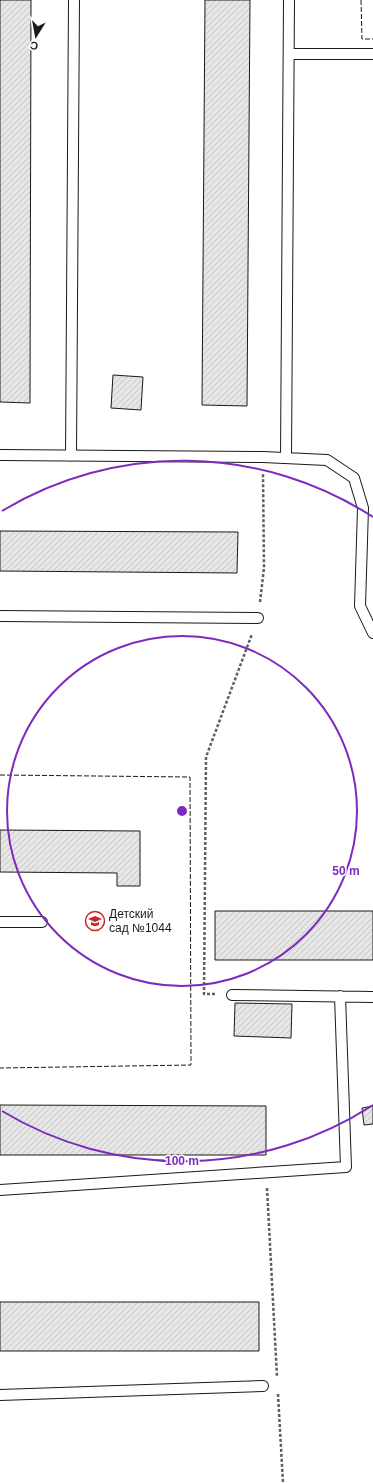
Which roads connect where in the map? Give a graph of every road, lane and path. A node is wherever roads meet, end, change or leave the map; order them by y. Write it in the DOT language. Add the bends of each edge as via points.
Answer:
graph roads {
  1 [pos="74,0"];
  2 [pos="289,0"];
  3 [pos="289,54"];
  4 [pos="373,54"];
  5 [pos="0,456"];
  6 [pos="70,456"];
  7 [pos="263,457"];
  8 [pos="286,458"];
  9 [pos="0,616"];
  10 [pos="258,618"];
  11 [pos="373,633"];
  12 [pos="0,922"];
  13 [pos="42,922"];
  14 [pos="232,995"];
  15 [pos="340,996"];
  16 [pos="373,997"];
  17 [pos="266,1172"];
  18 [pos="0,1190"];
  19 [pos="278,1385"];
  20 [pos="263,1386"];
  21 [pos="278,1393"];
  22 [pos="0,1395"];
  23 [pos="283,1483"];
  1 -- 6 [label="lane"];
  2 -- 3 [label="lane"];
  3 -- 4 [label="lane"];
  3 -- 8 [label="lane"];
  5 -- 6 [label="lane"];
  6 -- 7 [label="lane"];
  7 -- 8 [label="lane"];
  7 -- 10 [label="path" via="264,568"];
  8 -- 11 [label="lane" via="327,460 354,478 363,508 360,606"];
  9 -- 10 [label="lane"];
  10 -- 14 [label="path" via="206,757 204,994"];
  12 -- 13 [label="lane"];
  14 -- 15 [label="lane"];
  15 -- 16 [label="lane"];
  15 -- 17 [label="lane" via="346,1167"];
  17 -- 18 [label="lane"];
  17 -- 19 [label="path"];
  20 -- 22 [label="lane"];
  21 -- 23 [label="path"];
}
